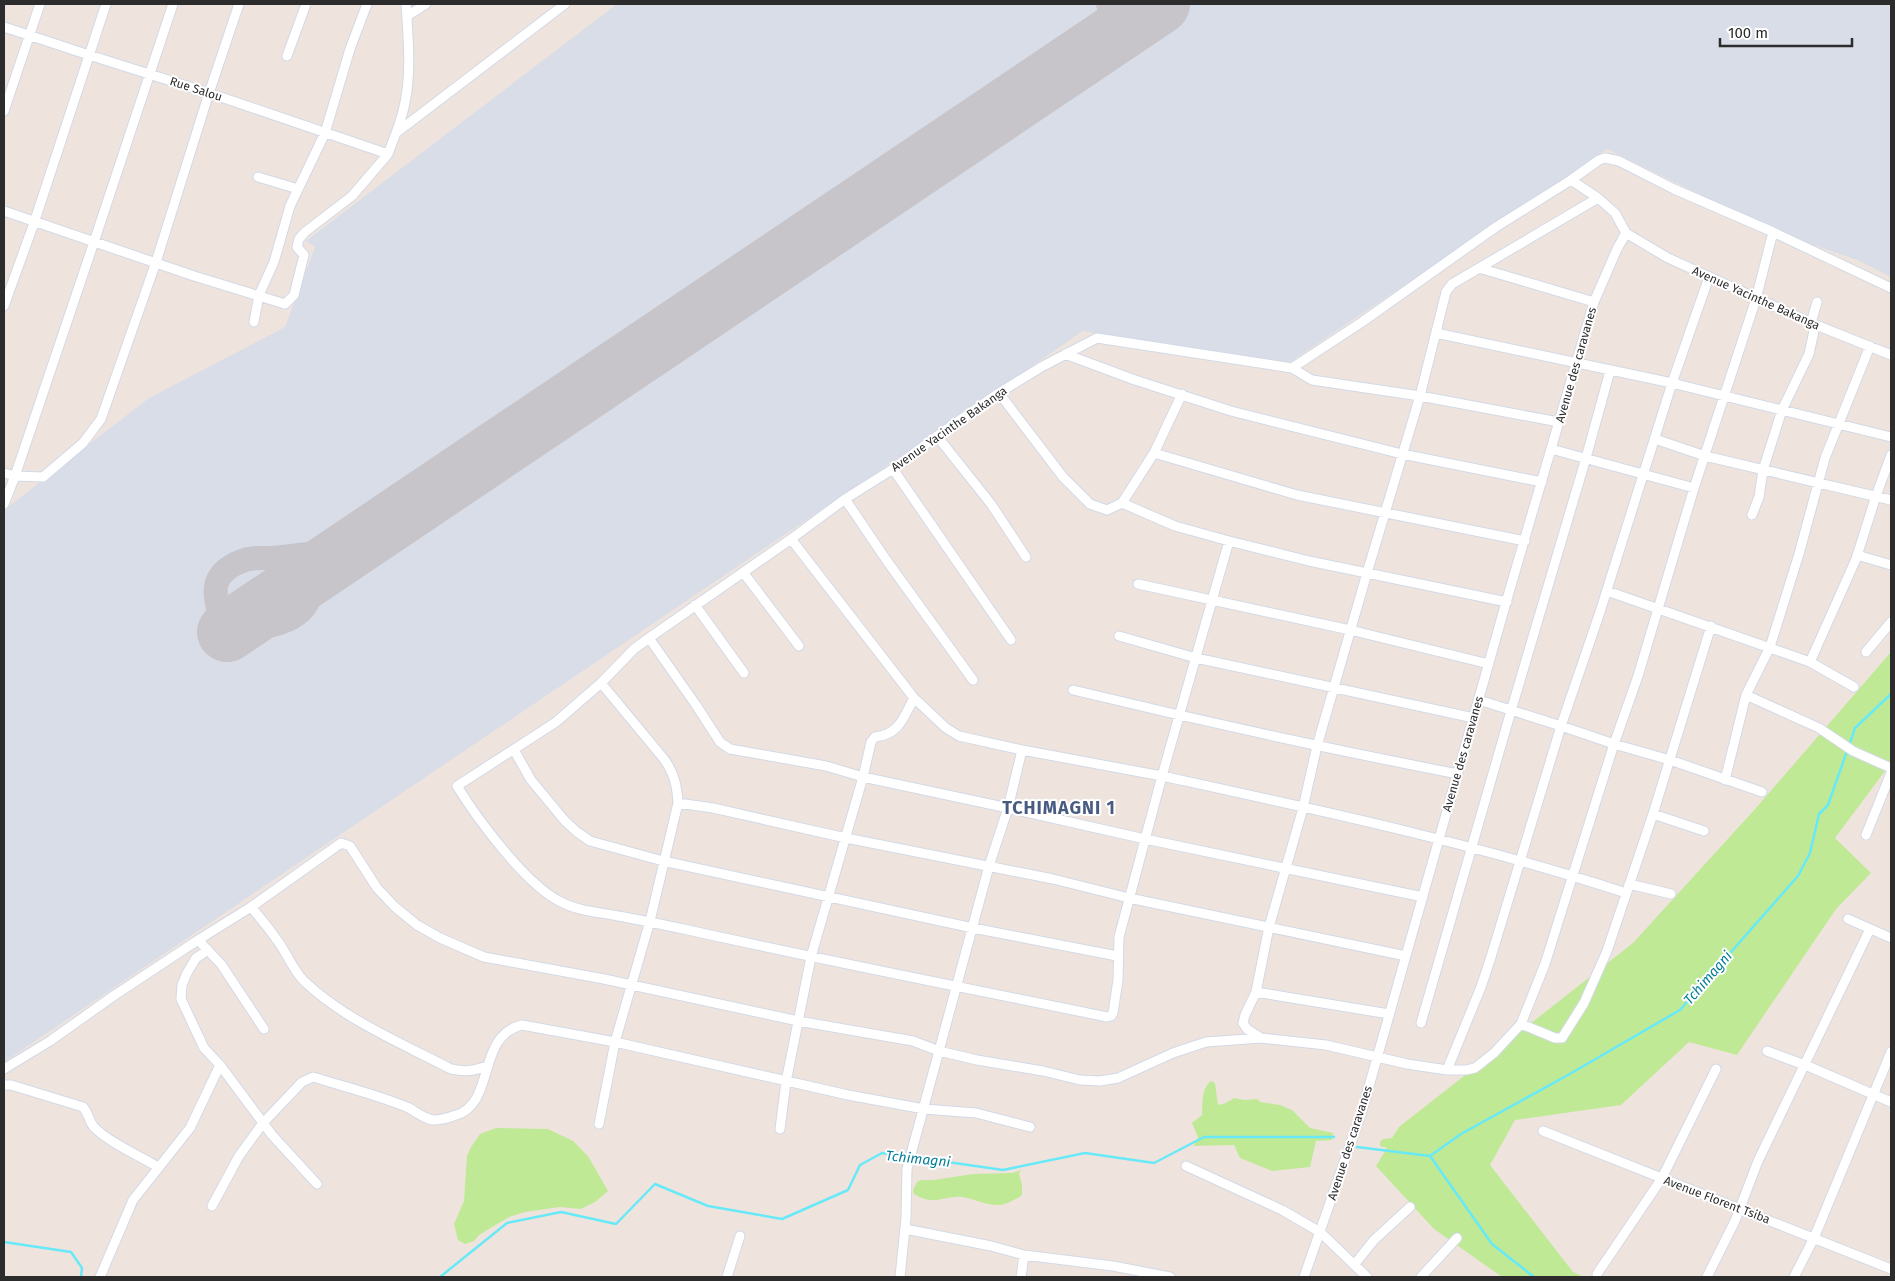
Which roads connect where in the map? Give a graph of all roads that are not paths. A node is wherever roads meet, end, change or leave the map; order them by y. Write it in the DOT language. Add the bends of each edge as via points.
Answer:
graph roads {
  1 [pos="40,4"];
  2 [pos="106,4"];
  3 [pos="173,4"];
  4 [pos="239,4"];
  5 [pos="306,4"];
  6 [pos="366,4"];
  7 [pos="406,4"];
  8 [pos="426,4"];
  9 [pos="566,4"];
  10 [pos="407,16"];
  11 [pos="4,27"];
  12 [pos="30,35"];
  13 [pos="89,56"];
  14 [pos="287,56"];
  15 [pos="149,74"];
  16 [pos="209,92"];
  17 [pos="4,111"];
  18 [pos="325,133"];
  19 [pos="396,133"];
  20 [pos="388,154"];
  21 [pos="258,177"];
  22 [pos="1571,180"];
  23 [pos="298,189"];
  24 [pos="1598,198"];
  25 [pos="4,211"];
  26 [pos="34,223"];
  27 [pos="1773,232"];
  28 [pos="1626,233"];
  29 [pos="94,242"];
  30 [pos="156,262"];
  31 [pos="1479,268"];
  32 [pos="1709,277"];
  33 [pos="8,281"];
  34 [pos="1891,288"];
  35 [pos="259,294"];
  36 [pos="1756,299"];
  37 [pos="1594,302"];
  38 [pos="1817,302"];
  39 [pos="4,306"];
  40 [pos="254,322"];
  41 [pos="1811,323"];
  42 [pos="1436,333"];
  43 [pos="1870,346"];
  44 [pos="1065,354"];
  45 [pos="1891,355"];
  46 [pos="1576,363"];
  47 [pos="1292,368"];
  48 [pos="1610,371"];
  49 [pos="1672,383"];
  50 [pos="999,393"];
  51 [pos="1182,394"];
  52 [pos="1420,396"];
  53 [pos="1724,396"];
  54 [pos="1782,410"];
  55 [pos="1559,422"];
  56 [pos="1839,423"];
  57 [pos="937,436"];
  58 [pos="1891,437"];
  59 [pos="1655,439"];
  60 [pos="1552,449"];
  61 [pos="1154,453"];
  62 [pos="1402,454"];
  63 [pos="1705,456"];
  64 [pos="1891,456"];
  65 [pos="1586,458"];
  66 [pos="893,468"];
  67 [pos="1763,470"];
  68 [pos="4,473"];
  69 [pos="1644,475"];
  70 [pos="15,476"];
  71 [pos="1542,482"];
  72 [pos="1818,484"];
  73 [pos="1694,488"];
  74 [pos="1876,496"];
  75 [pos="845,499"];
  76 [pos="1891,500"];
  77 [pos="1122,503"];
  78 [pos="4,504"];
  79 [pos="1386,513"];
  80 [pos="1752,515"];
  81 [pos="791,540"];
  82 [pos="1230,541"];
  83 [pos="1525,541"];
  84 [pos="1857,555"];
  85 [pos="1026,557"];
  86 [pos="1891,565"];
  87 [pos="743,572"];
  88 [pos="1366,572"];
  89 [pos="1138,584"];
  90 [pos="1607,591"];
  91 [pos="1213,599"];
  92 [pos="1507,602"];
  93 [pos="695,605"];
  94 [pos="1659,609"];
  95 [pos="1891,622"];
  96 [pos="1711,626"];
  97 [pos="1350,630"];
  98 [pos="1119,636"];
  99 [pos="648,638"];
  100 [pos="1011,640"];
  101 [pos="799,646"];
  102 [pos="1770,647"];
  103 [pos="1866,652"];
  104 [pos="1196,658"];
  105 [pos="1810,662"];
  106 [pos="1489,664"];
  107 [pos="744,673"];
  108 [pos="973,680"];
  109 [pos="601,683"];
  110 [pos="1854,687"];
  111 [pos="1334,688"];
  112 [pos="1073,690"];
  113 [pos="1746,695"];
  114 [pos="914,698"];
  115 [pos="1479,700"];
  116 [pos="1511,710"];
  117 [pos="1179,716"];
  118 [pos="1474,718"];
  119 [pos="1562,726"];
  120 [pos="1614,744"];
  121 [pos="1317,746"];
  122 [pos="514,750"];
  123 [pos="1022,750"];
  124 [pos="1670,760"];
  125 [pos="1891,768"];
  126 [pos="1891,773"];
  127 [pos="1458,774"];
  128 [pos="1162,776"];
  129 [pos="863,778"];
  130 [pos="1726,780"];
  131 [pos="1762,792"];
  132 [pos="678,802"];
  133 [pos="1008,808"];
  134 [pos="1303,808"];
  135 [pos="1653,814"];
  136 [pos="1704,831"];
  137 [pos="1866,836"];
  138 [pos="846,838"];
  139 [pos="1145,839"];
  140 [pos="1439,839"];
  141 [pos="1471,848"];
  142 [pos="1522,860"];
  143 [pos="664,861"];
  144 [pos="989,866"];
  145 [pos="1285,867"];
  146 [pos="1572,876"];
  147 [pos="1629,884"];
  148 [pos="1626,893"];
  149 [pos="1671,894"];
  150 [pos="828,896"];
  151 [pos="1423,897"];
  152 [pos="1129,898"];
  153 [pos="251,907"];
  154 [pos="1848,919"];
  155 [pos="650,921"];
  156 [pos="1269,927"];
  157 [pos="973,928"];
  158 [pos="1870,929"];
  159 [pos="1891,938"];
  160 [pos="198,940"];
  161 [pos="208,950"];
  162 [pos="1118,956"];
  163 [pos="1406,956"];
  164 [pos="811,957"];
  165 [pos="632,985"];
  166 [pos="957,985"];
  167 [pos="1256,992"];
  168 [pos="1389,1014"];
  169 [pos="798,1021"];
  170 [pos="1421,1023"];
  171 [pos="1521,1024"];
  172 [pos="264,1030"];
  173 [pos="1262,1038"];
  174 [pos="615,1042"];
  175 [pos="939,1051"];
  176 [pos="1767,1051"];
  177 [pos="1891,1052"];
  178 [pos="1377,1057"];
  179 [pos="220,1065"];
  180 [pos="1805,1065"];
  181 [pos="487,1066"];
  182 [pos="4,1069"];
  183 [pos="1716,1069"];
  184 [pos="1446,1070"];
  185 [pos="786,1082"];
  186 [pos="4,1086"];
  187 [pos="1873,1094"];
  188 [pos="1891,1102"];
  189 [pos="924,1109"];
  190 [pos="263,1123"];
  191 [pos="599,1124"];
  192 [pos="1030,1127"];
  193 [pos="780,1129"];
  194 [pos="1543,1131"];
  195 [pos="1186,1166"];
  196 [pos="158,1167"];
  197 [pos="1662,1178"];
  198 [pos="317,1184"];
  199 [pos="212,1206"];
  200 [pos="1410,1207"];
  201 [pos="1739,1208"];
  202 [pos="905,1229"];
  203 [pos="1320,1232"];
  204 [pos="740,1236"];
  205 [pos="1457,1238"];
  206 [pos="1814,1238"];
  207 [pos="1024,1255"];
  208 [pos="1354,1265"];
  209 [pos="1890,1270"];
  210 [pos="1597,1274"];
  211 [pos="100,1277"];
  212 [pos="727,1277"];
  213 [pos="900,1277"];
  214 [pos="1021,1277"];
  215 [pos="1170,1277"];
  216 [pos="1304,1277"];
  217 [pos="1367,1277"];
  218 [pos="1421,1277"];
  219 [pos="1708,1277"];
  220 [pos="1794,1277"];
  1 -- 12 [label="street"];
  2 -- 13 [label="street"];
  3 -- 15 [label="street"];
  4 -- 16 [label="street"];
  5 -- 14 [label="street"];
  6 -- 18 [label="street"];
  7 -- 10 [label="street"];
  8 -- 10 [label="street"];
  9 -- 19 [label="street"];
  10 -- 19 [label="street" via="408,83"];
  11 -- 12 [label="street, Rue Salou"];
  12 -- 13 [label="street, Rue Salou"];
  12 -- 17 [label="street"];
  13 -- 15 [label="street, Rue Salou"];
  13 -- 26 [label="street"];
  15 -- 16 [label="street, Rue Salou"];
  15 -- 29 [label="street"];
  16 -- 18 [label="street, Rue Salou"];
  16 -- 30 [label="street"];
  18 -- 20 [label="street, Rue Salou"];
  18 -- 23 [label="street"];
  19 -- 20 [label="street"];
  20 -- 35 [label="street" via="352,196 299,239 298,247 304,255 294,295 285,304"];
  21 -- 23 [label="street"];
  22 -- 24 [label="street"];
  22 -- 27 [label="street" via="1599,160 1610,158"];
  22 -- 47 [label="street" via="1496,227"];
  23 -- 35 [label="street" via="274,262"];
  24 -- 28 [label="street" via="1615,213"];
  24 -- 31 [label="street"];
  25 -- 26 [label="street"];
  26 -- 29 [label="street"];
  26 -- 33 [label="street"];
  27 -- 34 [label="street"];
  27 -- 36 [label="street"];
  28 -- 32 [label="street, Avenue Yacinthe Bakanga"];
  28 -- 37 [label="street, Avenue des caravanes"];
  29 -- 30 [label="street"];
  29 -- 70 [label="street"];
  30 -- 35 [label="street"];
  30 -- 70 [label="street" via="101,418 83,443 43,477"];
  31 -- 37 [label="street"];
  31 -- 42 [label="street" via="1448,287"];
  32 -- 36 [label="street, Avenue Yacinthe Bakanga"];
  32 -- 49 [label="street"];
  33 -- 39 [label="street"];
  35 -- 40 [label="street"];
  36 -- 41 [label="street, Avenue Yacinthe Bakanga"];
  36 -- 53 [label="street"];
  37 -- 46 [label="street, Avenue des caravanes"];
  38 -- 41 [label="street"];
  41 -- 43 [label="street, Avenue Yacinthe Bakanga"];
  41 -- 54 [label="street" via="1814,331 1809,354"];
  42 -- 46 [label="street"];
  42 -- 52 [label="street"];
  43 -- 45 [label="street, Avenue Yacinthe Bakanga"];
  43 -- 56 [label="street"];
  44 -- 47 [label="street, Avenue Yacinthe Bakanga" via="1097,338"];
  44 -- 50 [label="street, Avenue Yacinthe Bakanga"];
  44 -- 51 [label="street"];
  46 -- 48 [label="street"];
  46 -- 55 [label="street, Avenue des caravanes"];
  47 -- 52 [label="street" via="1312,380"];
  48 -- 49 [label="street"];
  48 -- 65 [label="street"];
  49 -- 53 [label="street"];
  49 -- 59 [label="street"];
  50 -- 57 [label="street, Avenue Yacinthe Bakanga"];
  50 -- 77 [label="street" via="1063,477 1090,504 1107,510"];
  51 -- 61 [label="street"];
  51 -- 62 [label="street" via="1231,411"];
  52 -- 55 [label="street"];
  52 -- 62 [label="street"];
  53 -- 54 [label="street"];
  53 -- 63 [label="street"];
  54 -- 56 [label="street"];
  54 -- 67 [label="street"];
  55 -- 60 [label="street, Avenue des caravanes"];
  56 -- 58 [label="street"];
  56 -- 72 [label="street"];
  57 -- 66 [label="street, Avenue Yacinthe Bakanga"];
  57 -- 85 [label="street" via="991,504"];
  59 -- 63 [label="street"];
  59 -- 69 [label="street"];
  60 -- 65 [label="street"];
  60 -- 71 [label="street, Avenue des caravanes"];
  61 -- 77 [label="street"];
  61 -- 79 [label="street" via="1297,495"];
  62 -- 71 [label="street"];
  62 -- 79 [label="street"];
  63 -- 67 [label="street"];
  63 -- 73 [label="street"];
  64 -- 74 [label="street"];
  65 -- 69 [label="street"];
  65 -- 116 [label="street"];
  66 -- 75 [label="street, Avenue Yacinthe Bakanga"];
  66 -- 100 [label="street"];
  67 -- 72 [label="street"];
  67 -- 80 [label="street"];
  68 -- 70 [label="street"];
  69 -- 73 [label="street"];
  69 -- 90 [label="street"];
  70 -- 78 [label="street"];
  71 -- 83 [label="street, Avenue des caravanes"];
  72 -- 74 [label="street"];
  72 -- 102 [label="street"];
  73 -- 94 [label="street"];
  74 -- 76 [label="street"];
  74 -- 84 [label="street"];
  75 -- 81 [label="street, Avenue Yacinthe Bakanga"];
  75 -- 108 [label="street"];
  77 -- 82 [label="street" via="1175,526"];
  79 -- 83 [label="street"];
  79 -- 88 [label="street"];
  81 -- 87 [label="street, Avenue Yacinthe Bakanga"];
  81 -- 114 [label="street"];
  82 -- 88 [label="street"];
  82 -- 91 [label="street"];
  83 -- 92 [label="street, Avenue des caravanes"];
  84 -- 86 [label="street"];
  84 -- 105 [label="street"];
  87 -- 93 [label="street, Avenue Yacinthe Bakanga"];
  87 -- 101 [label="street"];
  88 -- 92 [label="street"];
  88 -- 97 [label="street"];
  89 -- 91 [label="street"];
  90 -- 94 [label="street"];
  90 -- 119 [label="street"];
  91 -- 97 [label="street"];
  91 -- 104 [label="street"];
  92 -- 106 [label="street, Avenue des caravanes"];
  93 -- 99 [label="street, Avenue Yacinthe Bakanga"];
  93 -- 107 [label="street"];
  94 -- 96 [label="street"];
  94 -- 120 [label="street"];
  95 -- 103 [label="street"];
  96 -- 102 [label="street"];
  96 -- 124 [label="street"];
  97 -- 106 [label="street"];
  97 -- 111 [label="street"];
  98 -- 104 [label="street"];
  99 -- 109 [label="street, Avenue Yacinthe Bakanga"];
  99 -- 129 [label="street" via="725,747 826,766"];
  102 -- 105 [label="street"];
  102 -- 113 [label="street"];
  104 -- 111 [label="street"];
  104 -- 117 [label="street"];
  105 -- 110 [label="street"];
  106 -- 115 [label="street, Avenue des caravanes"];
  109 -- 122 [label="street" via="556,722"];
  109 -- 132 [label="street" via="672,771"];
  111 -- 118 [label="street"];
  111 -- 121 [label="street"];
  112 -- 117 [label="street"];
  113 -- 125 [label="street" via="1819,728 1853,751"];
  113 -- 130 [label="street"];
  114 -- 123 [label="street" via="959,736"];
  114 -- 129 [label="street" via="893,732 875,737 871,742"];
  115 -- 116 [label="street"];
  115 -- 118 [label="street, Avenue des caravanes"];
  116 -- 119 [label="street"];
  116 -- 141 [label="street"];
  117 -- 121 [label="street"];
  117 -- 128 [label="street"];
  118 -- 127 [label="street, Avenue des caravanes"];
  119 -- 120 [label="street"];
  119 -- 142 [label="street"];
  120 -- 124 [label="street"];
  120 -- 146 [label="street"];
  121 -- 127 [label="street"];
  121 -- 134 [label="street"];
  122 -- 143 [label="street" via="531,780 576,832 590,841"];
  122 -- 155 [label="street" via="457,786 479,820 549,895 571,907"];
  123 -- 128 [label="street"];
  123 -- 133 [label="street"];
  124 -- 130 [label="street"];
  124 -- 135 [label="street"];
  126 -- 137 [label="street"];
  127 -- 140 [label="street, Avenue des caravanes"];
  128 -- 134 [label="street"];
  128 -- 139 [label="street"];
  129 -- 133 [label="street"];
  129 -- 138 [label="street"];
  130 -- 131 [label="street"];
  132 -- 138 [label="street"];
  132 -- 143 [label="street"];
  133 -- 139 [label="street"];
  133 -- 144 [label="street"];
  134 -- 140 [label="street"];
  134 -- 145 [label="street"];
  135 -- 136 [label="street"];
  135 -- 147 [label="street"];
  138 -- 144 [label="street"];
  138 -- 150 [label="street"];
  139 -- 145 [label="street"];
  139 -- 152 [label="street"];
  140 -- 141 [label="street"];
  140 -- 151 [label="street, Avenue des caravanes"];
  141 -- 142 [label="street"];
  141 -- 170 [label="street"];
  142 -- 146 [label="street"];
  142 -- 184 [label="street" via="1481,987"];
  143 -- 150 [label="street"];
  143 -- 155 [label="street"];
  144 -- 152 [label="street"];
  144 -- 157 [label="street"];
  145 -- 151 [label="street"];
  145 -- 156 [label="street"];
  146 -- 148 [label="street"];
  146 -- 171 [label="street" via="1545,964"];
  147 -- 148 [label="street"];
  147 -- 149 [label="street"];
  148 -- 171 [label="street" via="1608,951 1567,1033 1556,1038"];
  150 -- 157 [label="street"];
  150 -- 164 [label="street"];
  151 -- 163 [label="street, Avenue des caravanes"];
  152 -- 156 [label="street"];
  152 -- 162 [label="street" via="1119,937"];
  153 -- 160 [label="street"];
  153 -- 165 [label="street" via="341,843 346,844 395,908 454,945 484,958"];
  153 -- 181 [label="street" via="304,981 335,1006 451,1069 475,1071"];
  154 -- 158 [label="street"];
  155 -- 164 [label="street"];
  155 -- 165 [label="street"];
  156 -- 163 [label="street"];
  156 -- 167 [label="street"];
  157 -- 162 [label="street"];
  157 -- 166 [label="street"];
  158 -- 159 [label="street"];
  158 -- 180 [label="street"];
  160 -- 161 [label="street"];
  160 -- 182 [label="street"];
  161 -- 172 [label="street" via="221,964"];
  161 -- 179 [label="street" via="196,958 187,973 181,999 204,1048"];
  162 -- 166 [label="street" via="1113,1013 1107,1017"];
  163 -- 168 [label="street, Avenue des caravanes"];
  164 -- 166 [label="street"];
  164 -- 169 [label="street"];
  165 -- 169 [label="street"];
  165 -- 174 [label="street"];
  166 -- 175 [label="street"];
  167 -- 168 [label="street"];
  167 -- 173 [label="street" via="1243,1023"];
  168 -- 178 [label="street, Avenue des caravanes"];
  169 -- 175 [label="street" via="914,1041"];
  169 -- 185 [label="street"];
  171 -- 184 [label="street" via="1475,1068"];
  173 -- 175 [label="street" via="1206,1042 1118,1078 1100,1081 1080,1080"];
  173 -- 178 [label="street" via="1326,1044"];
  174 -- 181 [label="street" via="522,1025 505,1032"];
  174 -- 185 [label="street"];
  174 -- 191 [label="street"];
  175 -- 189 [label="street"];
  176 -- 180 [label="street"];
  177 -- 187 [label="street"];
  178 -- 184 [label="street"];
  178 -- 203 [label="street, Avenue des caravanes"];
  179 -- 190 [label="street"];
  179 -- 196 [label="street" via="190,1128"];
  180 -- 187 [label="street"];
  180 -- 201 [label="street"];
  181 -- 190 [label="street" via="472,1108 445,1119 432,1120 409,1108 313,1077 302,1082"];
  183 -- 197 [label="street"];
  185 -- 189 [label="street"];
  185 -- 193 [label="street"];
  186 -- 196 [label="street" via="11,1085 83,1107 100,1133"];
  187 -- 188 [label="street"];
  187 -- 206 [label="street"];
  189 -- 192 [label="street" via="976,1113"];
  189 -- 202 [label="street" via="907,1169"];
  190 -- 198 [label="street"];
  190 -- 199 [label="street" via="239,1156"];
  194 -- 197 [label="street, Avenue Florent Tsiba"];
  195 -- 203 [label="street" via="1282,1210"];
  196 -- 211 [label="street" via="133,1200"];
  197 -- 201 [label="street, Avenue Florent Tsiba"];
  197 -- 210 [label="street"];
  200 -- 208 [label="street" via="1374,1240"];
  201 -- 206 [label="street, Avenue Florent Tsiba"];
  201 -- 219 [label="street"];
  202 -- 207 [label="street"];
  202 -- 213 [label="street"];
  203 -- 208 [label="street"];
  203 -- 216 [label="street, Avenue des caravanes"];
  204 -- 212 [label="street"];
  205 -- 218 [label="street"];
  206 -- 209 [label="street, Avenue Florent Tsiba"];
  206 -- 220 [label="street"];
  207 -- 214 [label="street"];
  207 -- 215 [label="street"];
  208 -- 217 [label="street"];
}
